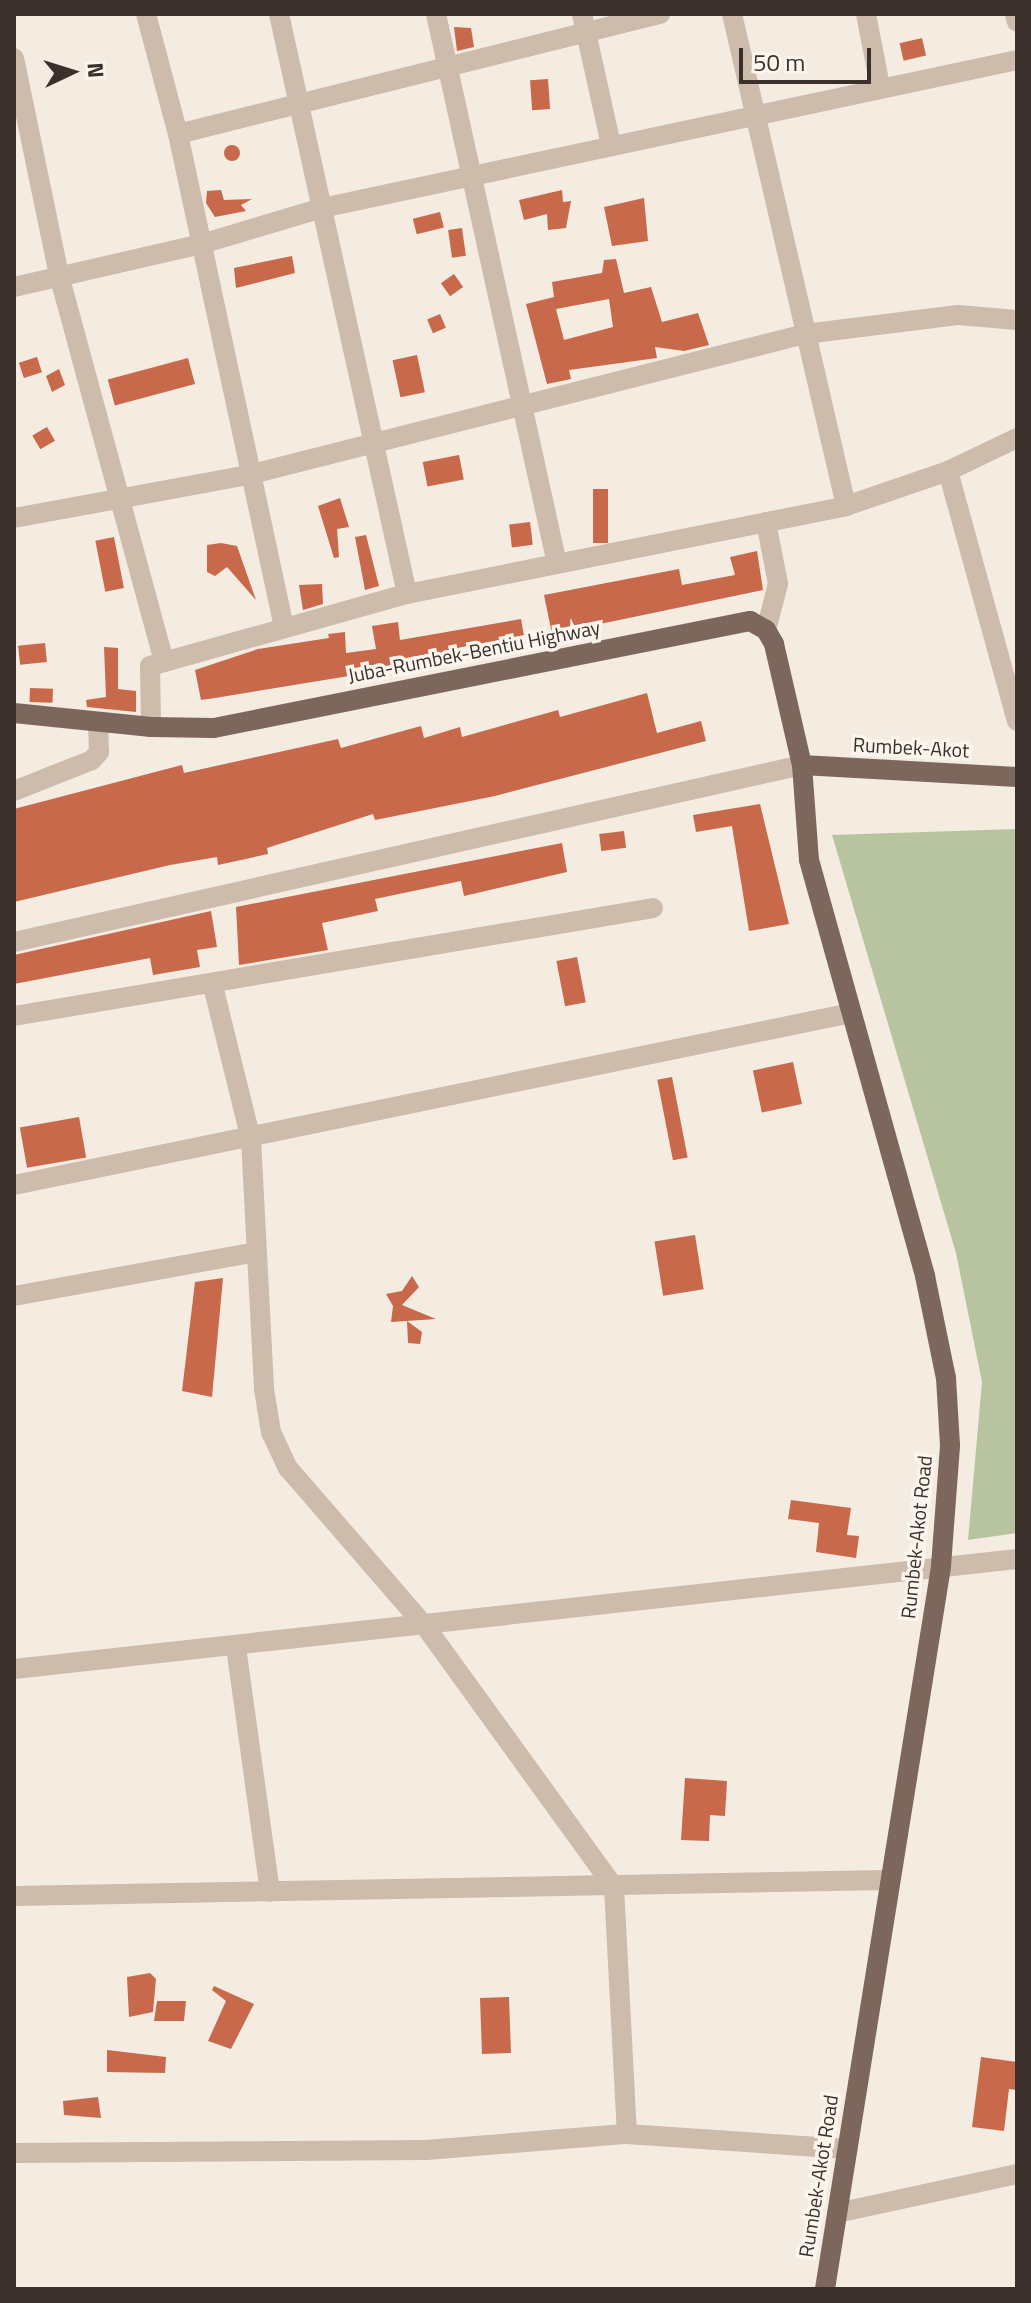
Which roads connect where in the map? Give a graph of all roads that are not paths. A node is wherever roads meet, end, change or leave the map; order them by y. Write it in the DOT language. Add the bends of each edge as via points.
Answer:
graph roads {
  1 [pos="146,14"];
  2 [pos="279,14"];
  3 [pos="436,14"];
  4 [pos="660,14"];
  5 [pos="732,14"];
  6 [pos="866,14"];
  7 [pos="1015,14"];
  8 [pos="1017,22"];
  9 [pos="584,23"];
  10 [pos="14,58"];
  11 [pos="1017,60"];
  12 [pos="447,67"];
  13 [pos="880,86"];
  14 [pos="299,104"];
  15 [pos="756,115"];
  16 [pos="178,134"];
  17 [pos="611,145"];
  18 [pos="469,178"];
  19 [pos="322,208"];
  20 [pos="198,245"];
  21 [pos="59,275"];
  22 [pos="14,287"];
  23 [pos="1017,320"];
  24 [pos="805,334"];
  25 [pos="521,405"];
  26 [pos="1017,438"];
  27 [pos="374,441"];
  28 [pos="948,471"];
  29 [pos="248,475"];
  30 [pos="122,500"];
  31 [pos="846,506"];
  32 [pos="14,518"];
  33 [pos="766,522"];
  34 [pos="557,564"];
  35 [pos="407,594"];
  36 [pos="284,627"];
  37 [pos="766,630"];
  38 [pos="164,662"];
  39 [pos="14,713"];
  40 [pos="1017,721"];
  41 [pos="98,722"];
  42 [pos="151,727"];
  43 [pos="802,765"];
  44 [pos="1017,777"];
  45 [pos="14,791"];
  46 [pos="653,908"];
  47 [pos="14,942"];
  48 [pos="213,986"];
  49 [pos="851,1013"];
  50 [pos="14,1016"];
  51 [pos="251,1139"];
  52 [pos="14,1185"];
  53 [pos="256,1252"];
  54 [pos="14,1296"];
  55 [pos="1017,1559"];
  56 [pos="941,1567"];
  57 [pos="425,1626"];
  58 [pos="236,1647"];
  59 [pos="14,1669"];
  60 [pos="888,1880"];
  61 [pos="614,1887"];
  62 [pos="270,1892"];
  63 [pos="14,1896"];
  64 [pos="627,2134"];
  65 [pos="847,2149"];
  66 [pos="14,2153"];
  67 [pos="1017,2174"];
  68 [pos="837,2213"];
  69 [pos="825,2289"];
  1 -- 16 [label="street"];
  2 -- 14 [label="street"];
  3 -- 12 [label="street"];
  4 -- 9 [label="street"];
  5 -- 15 [label="street"];
  6 -- 13 [label="street"];
  7 -- 8 [label="street"];
  9 -- 12 [label="street"];
  9 -- 17 [label="street"];
  10 -- 21 [label="street"];
  11 -- 13 [label="street"];
  12 -- 14 [label="street"];
  12 -- 18 [label="street"];
  13 -- 15 [label="street"];
  14 -- 16 [label="street"];
  14 -- 19 [label="street"];
  15 -- 17 [label="street"];
  15 -- 24 [label="street"];
  16 -- 20 [label="street"];
  17 -- 18 [label="street"];
  18 -- 19 [label="street"];
  18 -- 25 [label="street"];
  19 -- 20 [label="street"];
  19 -- 27 [label="street"];
  20 -- 21 [label="street"];
  20 -- 29 [label="street"];
  21 -- 22 [label="street"];
  21 -- 30 [label="street"];
  23 -- 24 [label="street" via="958,315"];
  24 -- 25 [label="street"];
  24 -- 31 [label="street"];
  25 -- 27 [label="street"];
  25 -- 34 [label="street"];
  26 -- 28 [label="street"];
  27 -- 29 [label="street"];
  27 -- 35 [label="street"];
  28 -- 31 [label="street"];
  28 -- 40 [label="street"];
  29 -- 30 [label="street"];
  29 -- 36 [label="street"];
  30 -- 32 [label="street"];
  30 -- 38 [label="street"];
  31 -- 33 [label="street"];
  33 -- 34 [label="street"];
  33 -- 37 [label="street" via="778,584"];
  34 -- 35 [label="street"];
  35 -- 36 [label="street"];
  36 -- 38 [label="street"];
  37 -- 42 [label="main road, Juba-Rumbek-Bentiu Highway" via="750,621 214,728"];
  37 -- 43 [label="main road"];
  38 -- 42 [label="street" via="150,666"];
  39 -- 41 [label="main road, Juba-Rumbek-Bentiu Highway"];
  41 -- 42 [label="main road, Juba-Rumbek-Bentiu Highway"];
  41 -- 45 [label="street" via="99,752 92,760"];
  43 -- 44 [label="main road, Rumbek-Akot"];
  43 -- 47 [label="street"];
  43 -- 49 [label="main road, Rumbek-Akot Road" via="809,860"];
  46 -- 48 [label="street"];
  48 -- 50 [label="street"];
  48 -- 51 [label="street"];
  49 -- 51 [label="street"];
  49 -- 56 [label="main road, Rumbek-Akot Road" via="925,1276 946,1378 950,1446"];
  51 -- 52 [label="street"];
  51 -- 53 [label="street"];
  53 -- 54 [label="street"];
  53 -- 57 [label="street" via="271,1432 288,1468"];
  55 -- 56 [label="street"];
  56 -- 57 [label="street"];
  56 -- 60 [label="main road, Rumbek-Akot Road"];
  57 -- 58 [label="street"];
  57 -- 61 [label="street"];
  58 -- 59 [label="street"];
  58 -- 62 [label="street"];
  60 -- 61 [label="street"];
  60 -- 65 [label="main road, Rumbek-Akot Road"];
  61 -- 62 [label="street"];
  61 -- 64 [label="street"];
  62 -- 63 [label="street"];
  64 -- 65 [label="street"];
  64 -- 66 [label="street" via="426,2150"];
  65 -- 68 [label="main road, Rumbek-Akot Road"];
  67 -- 68 [label="street"];
  68 -- 69 [label="main road, Rumbek-Akot Road"];
}
